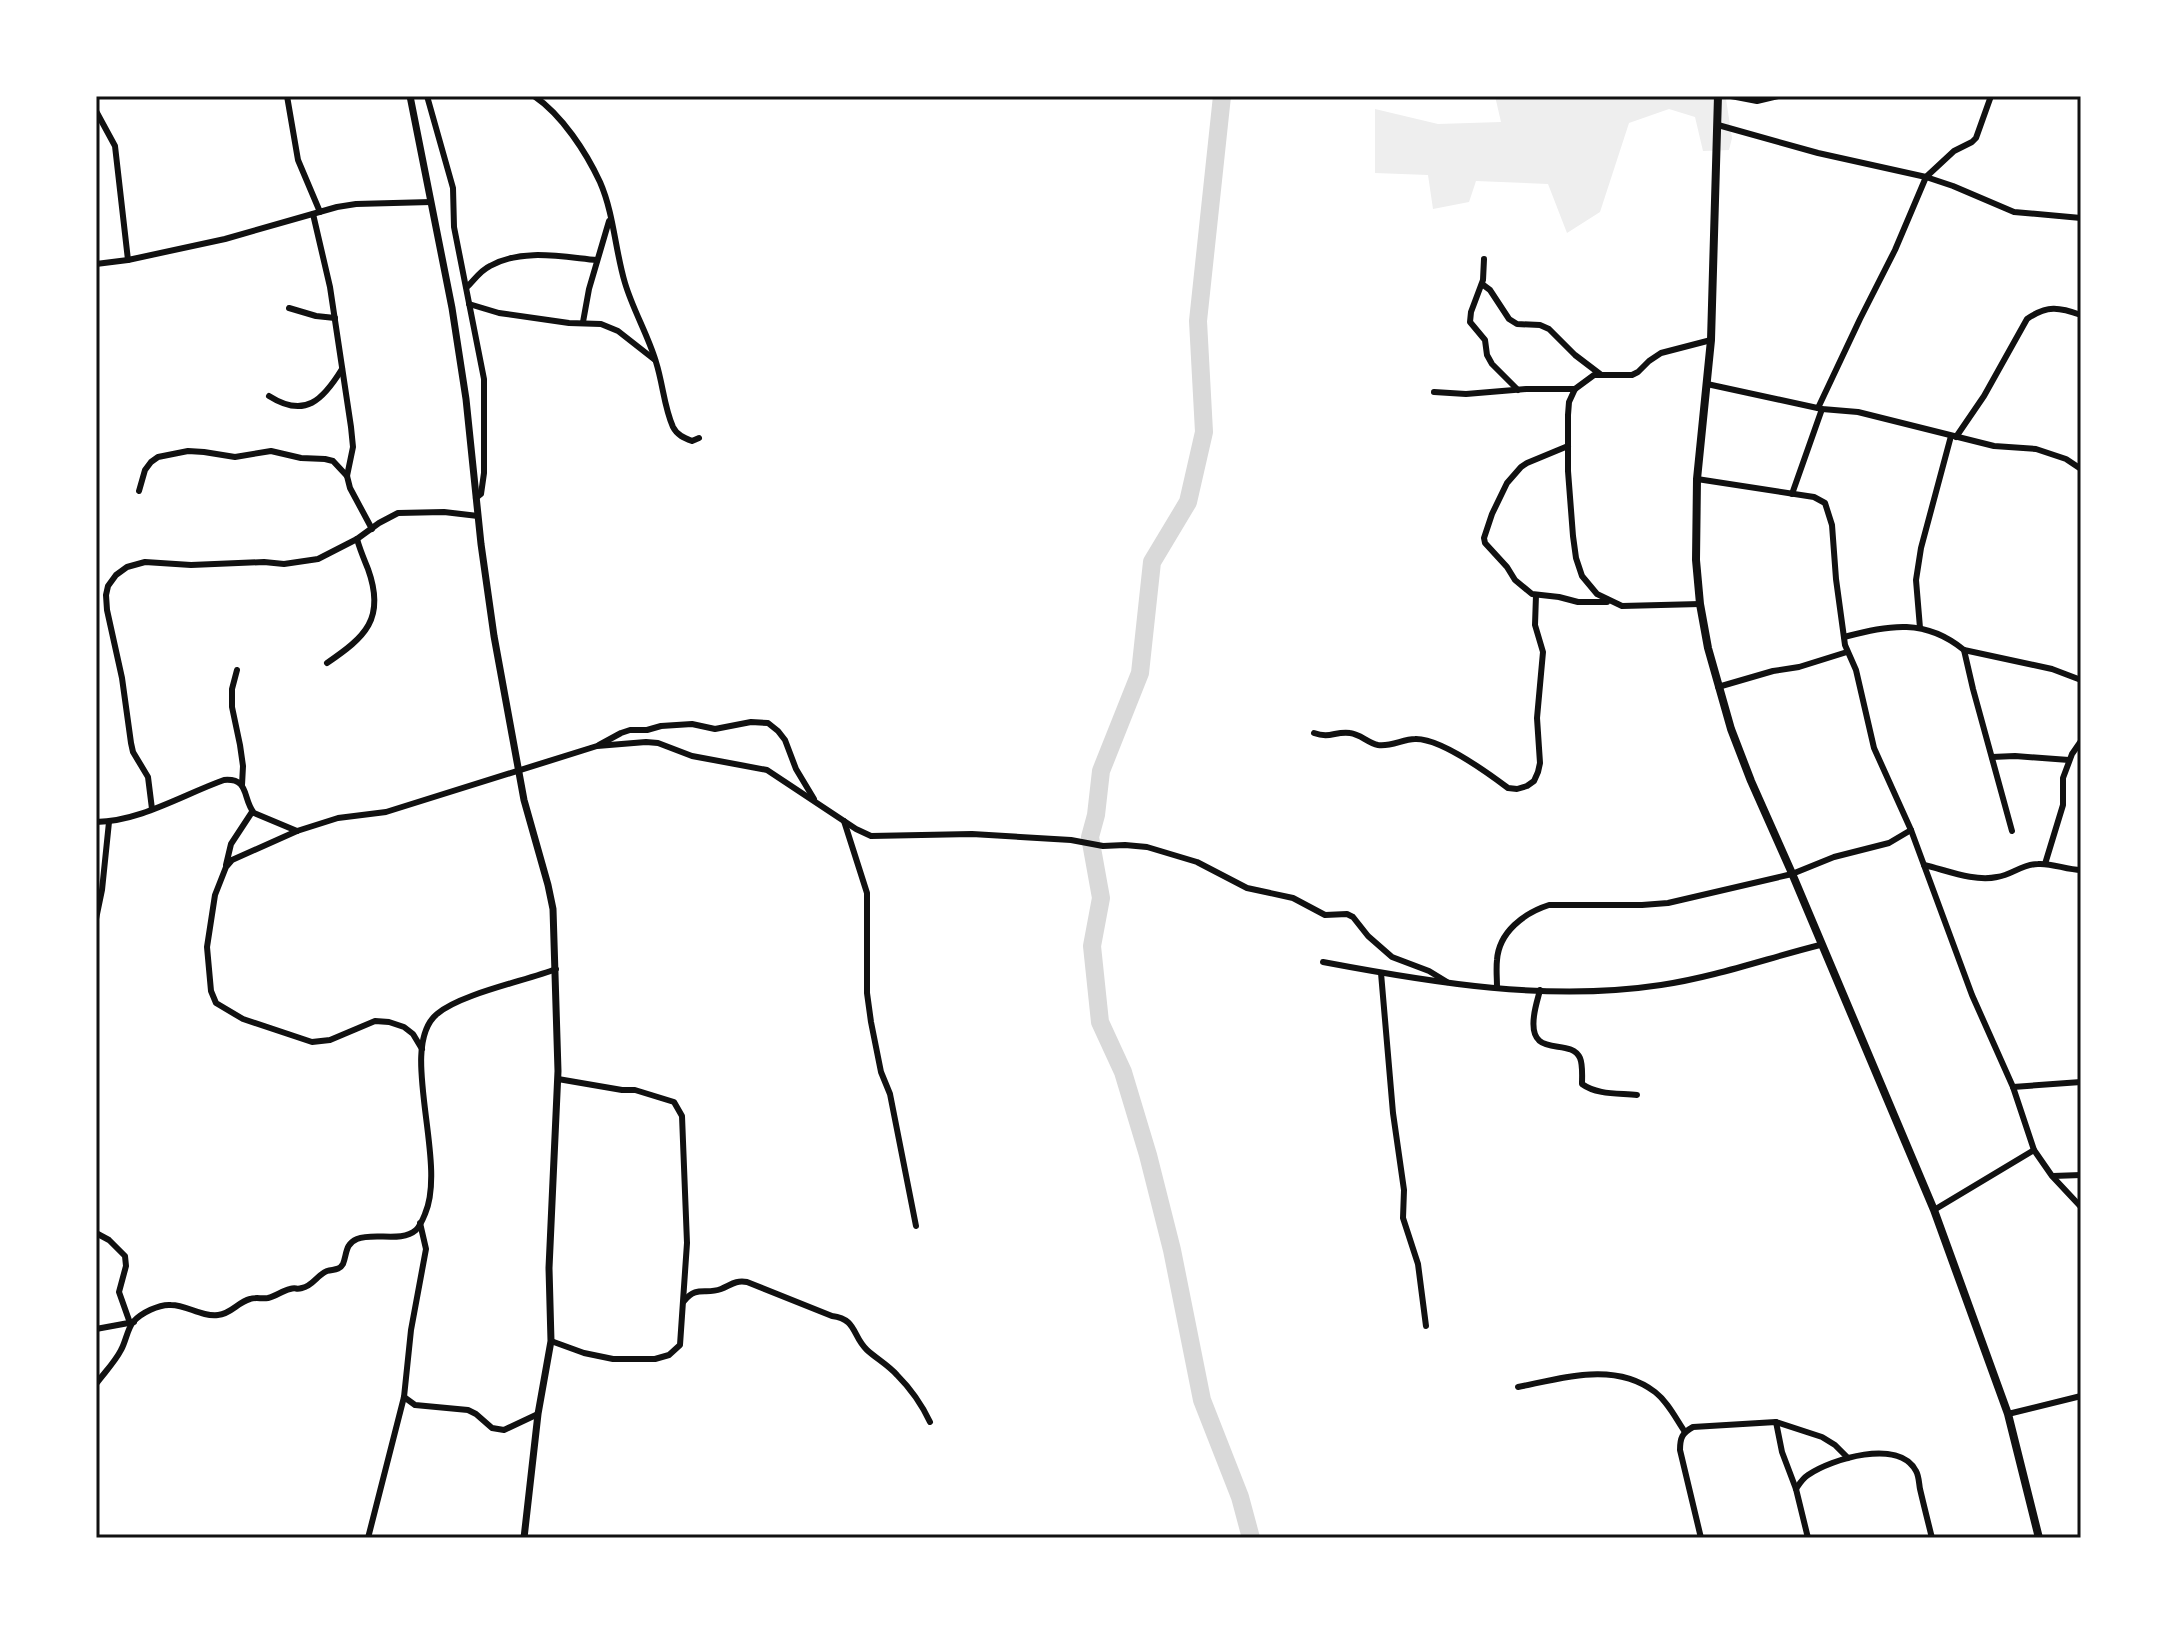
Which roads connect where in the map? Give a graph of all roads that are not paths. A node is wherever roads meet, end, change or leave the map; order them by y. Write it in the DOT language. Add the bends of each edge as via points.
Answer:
graph roads {
  1 [pos="287,96"];
  2 [pos="410,96"];
  3 [pos="427,96"];
  4 [pos="534,96"];
  5 [pos="1718,96"];
  6 [pos="1731,96"];
  7 [pos="1778,96"];
  8 [pos="1991,96"];
  9 [pos="96,111"];
  10 [pos="1718,125"];
  11 [pos="1926,177"];
  12 [pos="431,202"];
  13 [pos="316,213"];
  14 [pos="610,217"];
  15 [pos="2081,218"];
  16 [pos="1484,259"];
  17 [pos="128,260"];
  18 [pos="597,260"];
  19 [pos="96,264"];
  20 [pos="1482,284"];
  21 [pos="467,287"];
  22 [pos="469,304"];
  23 [pos="289,308"];
  24 [pos="2081,315"];
  25 [pos="335,318"];
  26 [pos="583,322"];
  27 [pos="1711,340"];
  28 [pos="656,361"];
  29 [pos="342,369"];
  30 [pos="1600,374"];
  31 [pos="1707,384"];
  32 [pos="1575,389"];
  33 [pos="1518,390"];
  34 [pos="1434,392"];
  35 [pos="269,396"];
  36 [pos="1820,409"];
  37 [pos="1954,436"];
  38 [pos="699,438"];
  39 [pos="1568,446"];
  40 [pos="2081,469"];
  41 [pos="347,476"];
  42 [pos="1697,479"];
  43 [pos="139,491"];
  44 [pos="1792,494"];
  45 [pos="476,498"];
  46 [pos="478,516"];
  47 [pos="372,529"];
  48 [pos="357,539"];
  49 [pos="1536,595"];
  50 [pos="1611,602"];
  51 [pos="1700,604"];
  52 [pos="1920,628"];
  53 [pos="1844,637"];
  54 [pos="1964,650"];
  55 [pos="1847,652"];
  56 [pos="327,663"];
  57 [pos="237,670"];
  58 [pos="2081,680"];
  59 [pos="1718,687"];
  60 [pos="1314,733"];
  61 [pos="2081,741"];
  62 [pos="597,746"];
  63 [pos="1992,757"];
  64 [pos="2069,760"];
  65 [pos="518,769"];
  66 [pos="242,785"];
  67 [pos="819,805"];
  68 [pos="152,809"];
  69 [pos="252,812"];
  70 [pos="844,821"];
  71 [pos="96,822"];
  72 [pos="109,822"];
  73 [pos="1911,830"];
  74 [pos="297,831"];
  75 [pos="2012,831"];
  76 [pos="2045,864"];
  77 [pos="1924,865"];
  78 [pos="226,867"];
  79 [pos="2081,870"];
  80 [pos="1792,874"];
  81 [pos="96,919"];
  82 [pos="1820,945"];
  83 [pos="1323,962"];
  84 [pos="556,969"];
  85 [pos="1381,973"];
  86 [pos="1447,982"];
  87 [pos="1497,987"];
  88 [pos="1540,990"];
  89 [pos="422,1049"];
  90 [pos="558,1079"];
  91 [pos="2081,1082"];
  92 [pos="2013,1087"];
  93 [pos="1637,1095"];
  94 [pos="2034,1150"];
  95 [pos="2081,1175"];
  96 [pos="2052,1176"];
  97 [pos="2081,1207"];
  98 [pos="1934,1210"];
  99 [pos="420,1223"];
  100 [pos="916,1226"];
  101 [pos="96,1233"];
  102 [pos="684,1301"];
  103 [pos="132,1322"];
  104 [pos="1426,1326"];
  105 [pos="96,1329"];
  106 [pos="551,1341"];
  107 [pos="96,1384"];
  108 [pos="1518,1387"];
  109 [pos="2081,1396"];
  110 [pos="404,1397"];
  111 [pos="538,1414"];
  112 [pos="2008,1414"];
  113 [pos="930,1422"];
  114 [pos="1776,1422"];
  115 [pos="1685,1432"];
  116 [pos="1848,1458"];
  117 [pos="1796,1489"];
  118 [pos="368,1538"];
  119 [pos="524,1538"];
  120 [pos="1701,1538"];
  121 [pos="1808,1538"];
  122 [pos="1932,1538"];
  123 [pos="2039,1538"];
  1 -- 13 [label="street" via="298,160"];
  2 -- 12 [label="street"];
  3 -- 21 [label="street" via="453,188 454,227"];
  4 -- 14 [label="street" via="589,163"];
  5 -- 10 [label="main road"];
  6 -- 7 [label="street" via="1757,101"];
  8 -- 11 [label="street" via="1976,138"];
  9 -- 17 [label="street" via="115,146"];
  10 -- 11 [label="street"];
  10 -- 27 [label="main road"];
  11 -- 15 [label="street" via="2014,212"];
  11 -- 36 [label="street"];
  12 -- 13 [label="street" via="356,204"];
  12 -- 45 [label="street" via="466,399"];
  13 -- 17 [label="street"];
  13 -- 25 [label="street"];
  14 -- 18 [label="street"];
  14 -- 28 [label="street" via="624,280"];
  16 -- 20 [label="street"];
  17 -- 19 [label="street"];
  18 -- 21 [label="street" via="508,258 486,267"];
  18 -- 26 [label="street"];
  20 -- 30 [label="street" via="1509,319 1549,329"];
  20 -- 33 [label="street" via="1470,322 1485,340 1492,364"];
  21 -- 22 [label="street"];
  22 -- 26 [label="street" via="499,313"];
  22 -- 45 [label="street" via="484,379 484,473"];
  23 -- 25 [label="street"];
  24 -- 37 [label="street" via="2054,308 2027,319 1984,396"];
  25 -- 29 [label="street"];
  26 -- 28 [label="street" via="618,331"];
  27 -- 30 [label="street" via="1661,353 1632,375"];
  27 -- 31 [label="main road"];
  28 -- 38 [label="street" via="675,430 692,441"];
  29 -- 35 [label="street" via="325,395 309,405 281,404"];
  29 -- 41 [label="street" via="353,447"];
  30 -- 32 [label="street"];
  31 -- 36 [label="street"];
  31 -- 42 [label="main road"];
  32 -- 33 [label="street"];
  32 -- 39 [label="street" via="1569,402"];
  33 -- 34 [label="street"];
  36 -- 37 [label="street" via="1858,412"];
  36 -- 44 [label="street"];
  37 -- 40 [label="street" via="2036,449"];
  37 -- 52 [label="street" via="1921,548 1916,580"];
  39 -- 49 [label="street" via="1521,467 1507,483 1485,532 1485,543 1515,580"];
  39 -- 50 [label="street" via="1576,558 1582,576"];
  41 -- 43 [label="street" via="325,459 271,451 235,457 188,451 151,462"];
  41 -- 47 [label="street"];
  42 -- 44 [label="street"];
  42 -- 51 [label="main road"];
  44 -- 53 [label="street" via="1814,497 1829,510"];
  45 -- 46 [label="street"];
  46 -- 47 [label="street" via="406,511"];
  46 -- 65 [label="street"];
  47 -- 48 [label="street"];
  48 -- 56 [label="street" via="372,585 373,616 362,637"];
  48 -- 68 [label="street" via="318,559 284,564 145,562 116,575 108,586 106,605 133,752 148,777"];
  49 -- 50 [label="street"];
  49 -- 60 [label="street" via="1535,625 1543,652 1537,718 1540,763 1527,786 1508,788 1427,740 1386,746 1349,733"];
  50 -- 51 [label="street" via="1635,607"];
  51 -- 59 [label="main road"];
  52 -- 53 [label="street"];
  52 -- 54 [label="street" via="1941,634"];
  53 -- 55 [label="street"];
  54 -- 58 [label="street"];
  54 -- 63 [label="street"];
  55 -- 59 [label="street"];
  55 -- 73 [label="street" via="1874,748"];
  57 -- 66 [label="street" via="232,707"];
  59 -- 80 [label="main road"];
  61 -- 64 [label="street"];
  62 -- 65 [label="street"];
  62 -- 67 [label="street" via="658,743 692,756 758,767"];
  62 -- 67 [label="street" via="630,730 768,723 785,740"];
  63 -- 64 [label="street"];
  63 -- 75 [label="street"];
  64 -- 76 [label="street" via="2061,818"];
  65 -- 74 [label="street" via="386,812 338,818"];
  65 -- 84 [label="street" via="553,909"];
  66 -- 68 [label="street" via="224,780"];
  66 -- 69 [label="street"];
  67 -- 70 [label="street"];
  68 -- 72 [label="street"];
  69 -- 74 [label="street"];
  69 -- 78 [label="street" via="231,844"];
  70 -- 86 [label="street" via="871,836 972,834 1147,847 1176,854 1247,888 1293,898 1325,915 1347,914 1392,957"];
  70 -- 100 [label="street" via="867,893 871,1022"];
  71 -- 72 [label="street"];
  72 -- 81 [label="street"];
  73 -- 77 [label="street"];
  73 -- 80 [label="street" via="1889,843"];
  74 -- 78 [label="street" via="240,855"];
  76 -- 77 [label="street" via="1983,878"];
  76 -- 79 [label="street"];
  77 -- 92 [label="street"];
  78 -- 89 [label="street" via="215,895 207,947 216,1003 243,1019 312,1042 375,1021 389,1022 413,1034"];
  80 -- 82 [label="main road"];
  80 -- 87 [label="street" via="1668,903 1535,909 1511,927 1499,949"];
  82 -- 88 [label="street" via="1663,984 1602,991"];
  82 -- 98 [label="main road"];
  83 -- 85 [label="street"];
  84 -- 89 [label="street" via="438,1013 425,1032"];
  84 -- 90 [label="street"];
  85 -- 86 [label="street"];
  85 -- 104 [label="street" via="1403,1218 1418,1264"];
  86 -- 87 [label="street"];
  87 -- 88 [label="street"];
  88 -- 93 [label="street" via="1534,1018 1538,1040 1577,1054 1587,1088"];
  89 -- 99 [label="street" via="419,1061 433,1174"];
  90 -- 102 [label="street" via="635,1090 670,1099 680,1110 687,1243"];
  90 -- 106 [label="street"];
  91 -- 92 [label="street"];
  92 -- 94 [label="street"];
  94 -- 96 [label="street"];
  94 -- 98 [label="street"];
  95 -- 96 [label="street"];
  96 -- 97 [label="street"];
  98 -- 112 [label="main road"];
  99 -- 103 [label="street" via="409,1234 352,1241 341,1267 301,1289 248,1299 220,1315 166,1305"];
  99 -- 110 [label="street" via="426,1249"];
  101 -- 103 [label="street" via="125,1256 119,1294"];
  102 -- 106 [label="street" via="680,1345 669,1355 613,1359"];
  102 -- 113 [label="street" via="697,1291 738,1281 840,1317 911,1390"];
  103 -- 105 [label="street"];
  103 -- 107 [label="street" via="121,1352"];
  106 -- 111 [label="street"];
  108 -- 115 [label="street" via="1588,1373 1614,1374 1656,1393"];
  109 -- 112 [label="street"];
  110 -- 111 [label="street" via="415,1405 472,1412 492,1428 504,1430"];
  110 -- 118 [label="street"];
  111 -- 119 [label="street"];
  112 -- 123 [label="main road"];
  114 -- 115 [label="street" via="1693,1427"];
  114 -- 116 [label="street" via="1822,1437"];
  114 -- 117 [label="street"];
  115 -- 120 [label="street" via="1680,1450"];
  116 -- 117 [label="street" via="1804,1477"];
  116 -- 122 [label="street" via="1874,1453 1909,1463 1916,1472"];
  117 -- 121 [label="street"];
}
